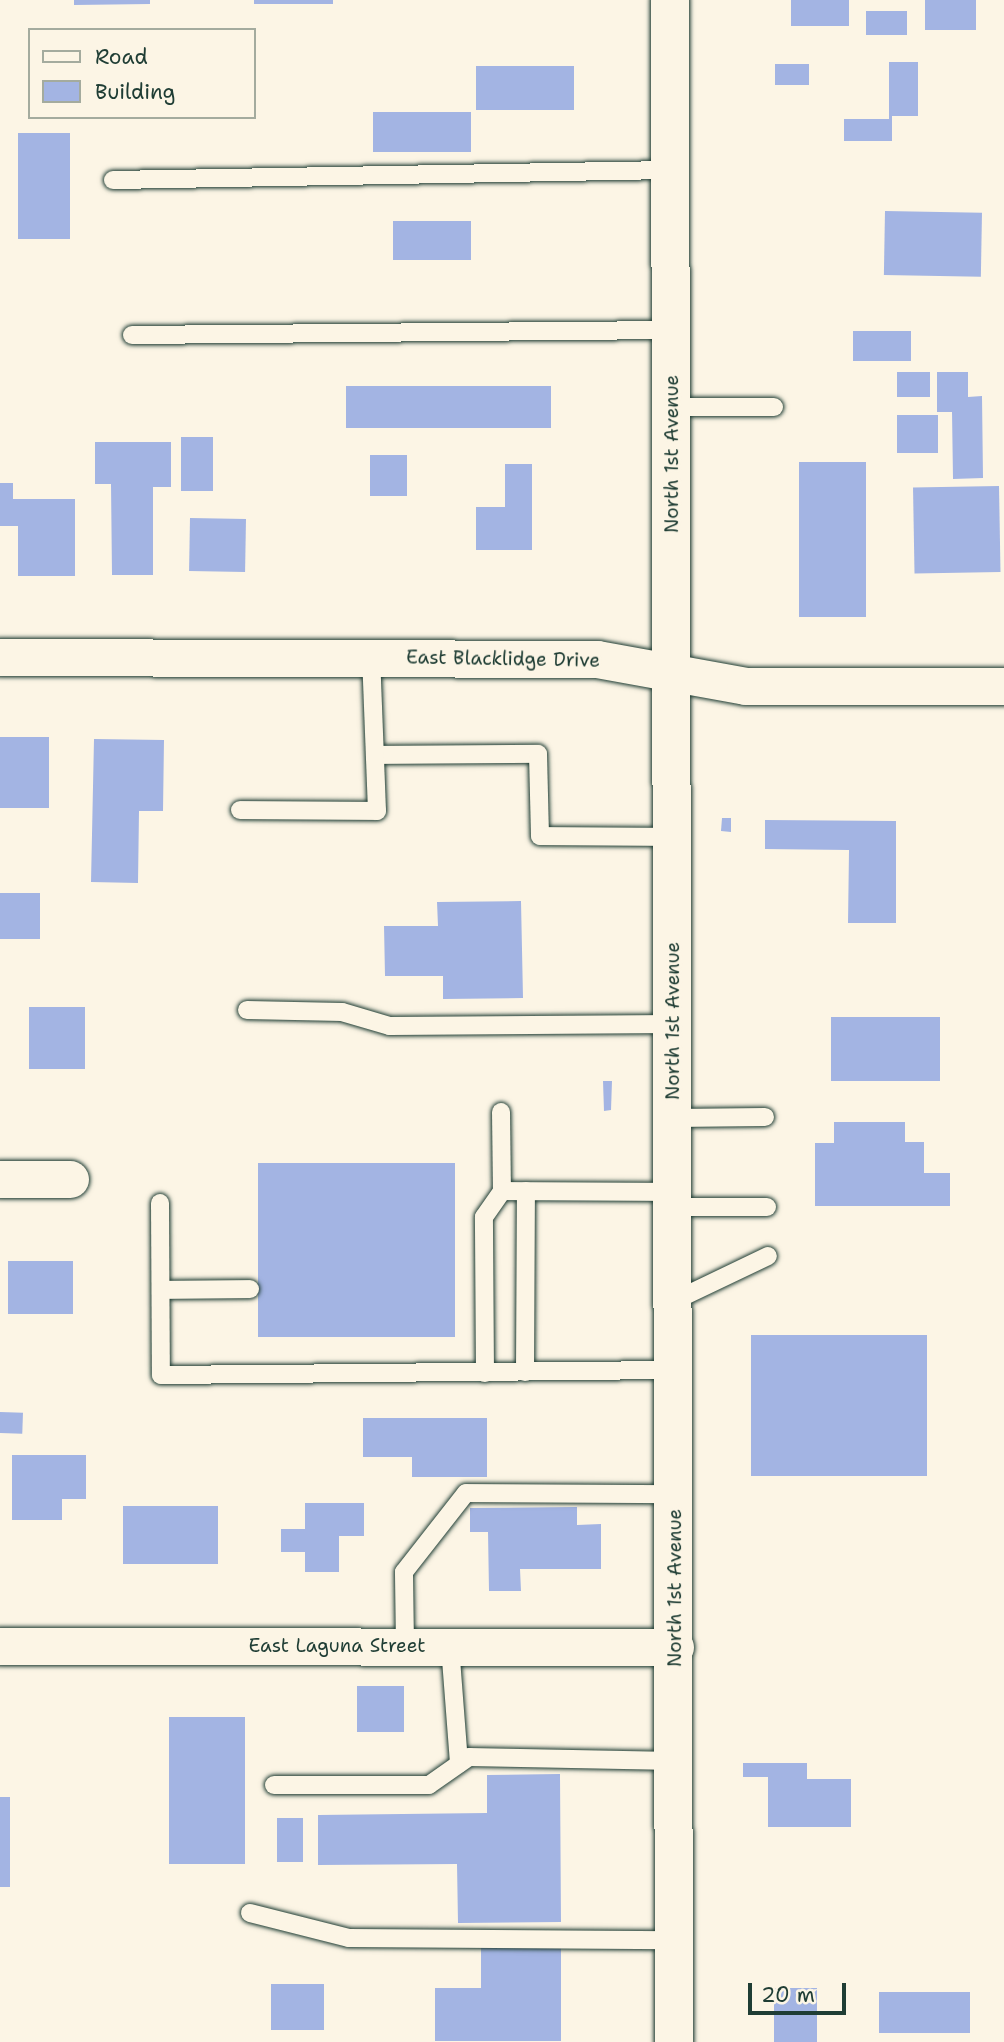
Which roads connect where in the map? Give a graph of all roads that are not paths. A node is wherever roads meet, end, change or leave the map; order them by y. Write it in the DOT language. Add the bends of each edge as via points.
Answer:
graph roads {
  1 [pos="670,0"];
  2 [pos="670,170"];
  3 [pos="113,180"];
  4 [pos="671,330"];
  5 [pos="132,335"];
  6 [pos="671,407"];
  7 [pos="775,407"];
  8 [pos="0,657"];
  9 [pos="371,658"];
  10 [pos="672,672"];
  11 [pos="1004,686"];
  12 [pos="374,755"];
  13 [pos="240,810"];
  14 [pos="672,837"];
  15 [pos="247,1010"];
  16 [pos="673,1024"];
  17 [pos="501,1112"];
  18 [pos="765,1117"];
  19 [pos="674,1118"];
  20 [pos="70,1179"];
  21 [pos="0,1180"];
  22 [pos="502,1191"];
  23 [pos="526,1191"];
  24 [pos="673,1200"];
  25 [pos="160,1203"];
  26 [pos="767,1207"];
  27 [pos="768,1256"];
  28 [pos="250,1289"];
  29 [pos="161,1290"];
  30 [pos="674,1301"];
  31 [pos="674,1370"];
  32 [pos="526,1372"];
  33 [pos="485,1373"];
  34 [pos="675,1494"];
  35 [pos="0,1646"];
  36 [pos="405,1646"];
  37 [pos="450,1646"];
  38 [pos="675,1647"];
  39 [pos="675,1761"];
  40 [pos="459,1764"];
  41 [pos="274,1785"];
  42 [pos="250,1913"];
  43 [pos="674,1940"];
  44 [pos="674,2042"];
  1 -- 2 [label="main road, North 1st Avenue"];
  2 -- 3 [label="lane"];
  2 -- 4 [label="main road, North 1st Avenue"];
  4 -- 5 [label="lane"];
  4 -- 6 [label="main road, North 1st Avenue"];
  6 -- 7 [label="lane"];
  6 -- 10 [label="main road, North 1st Avenue"];
  8 -- 9 [label="street, East Blacklidge Drive"];
  9 -- 10 [label="street, East Blacklidge Drive" via="597,659"];
  9 -- 12 [label="lane"];
  10 -- 11 [label="street, East Blacklidge Drive" via="746,686"];
  10 -- 14 [label="main road, North 1st Avenue"];
  12 -- 13 [label="lane" via="377,811"];
  12 -- 14 [label="lane" via="538,754 540,836"];
  14 -- 16 [label="main road, North 1st Avenue"];
  15 -- 16 [label="lane" via="342,1012 390,1026"];
  16 -- 19 [label="main road, North 1st Avenue"];
  17 -- 22 [label="lane"];
  18 -- 19 [label="lane"];
  19 -- 24 [label="main road, North 1st Avenue"];
  20 -- 21 [label="street"];
  22 -- 23 [label="lane"];
  22 -- 33 [label="lane" via="484,1217"];
  23 -- 24 [label="lane"];
  23 -- 32 [label="lane"];
  24 -- 26 [label="lane"];
  24 -- 30 [label="main road, North 1st Avenue"];
  25 -- 29 [label="lane"];
  27 -- 30 [label="lane"];
  28 -- 29 [label="lane"];
  29 -- 33 [label="lane" via="161,1375"];
  30 -- 31 [label="main road, North 1st Avenue"];
  31 -- 32 [label="lane"];
  31 -- 34 [label="main road, North 1st Avenue"];
  32 -- 33 [label="lane"];
  34 -- 36 [label="lane" via="466,1493 404,1572"];
  34 -- 38 [label="main road, North 1st Avenue"];
  35 -- 36 [label="street, East Laguna Street"];
  36 -- 37 [label="street, East Laguna Street"];
  37 -- 38 [label="street, East Laguna Street"];
  37 -- 40 [label="lane"];
  38 -- 39 [label="main road, North 1st Avenue"];
  39 -- 40 [label="lane" via="469,1757"];
  39 -- 43 [label="main road, North 1st Avenue"];
  40 -- 41 [label="lane" via="429,1785"];
  42 -- 43 [label="lane" via="349,1938"];
  43 -- 44 [label="main road, North 1st Avenue"];
}
